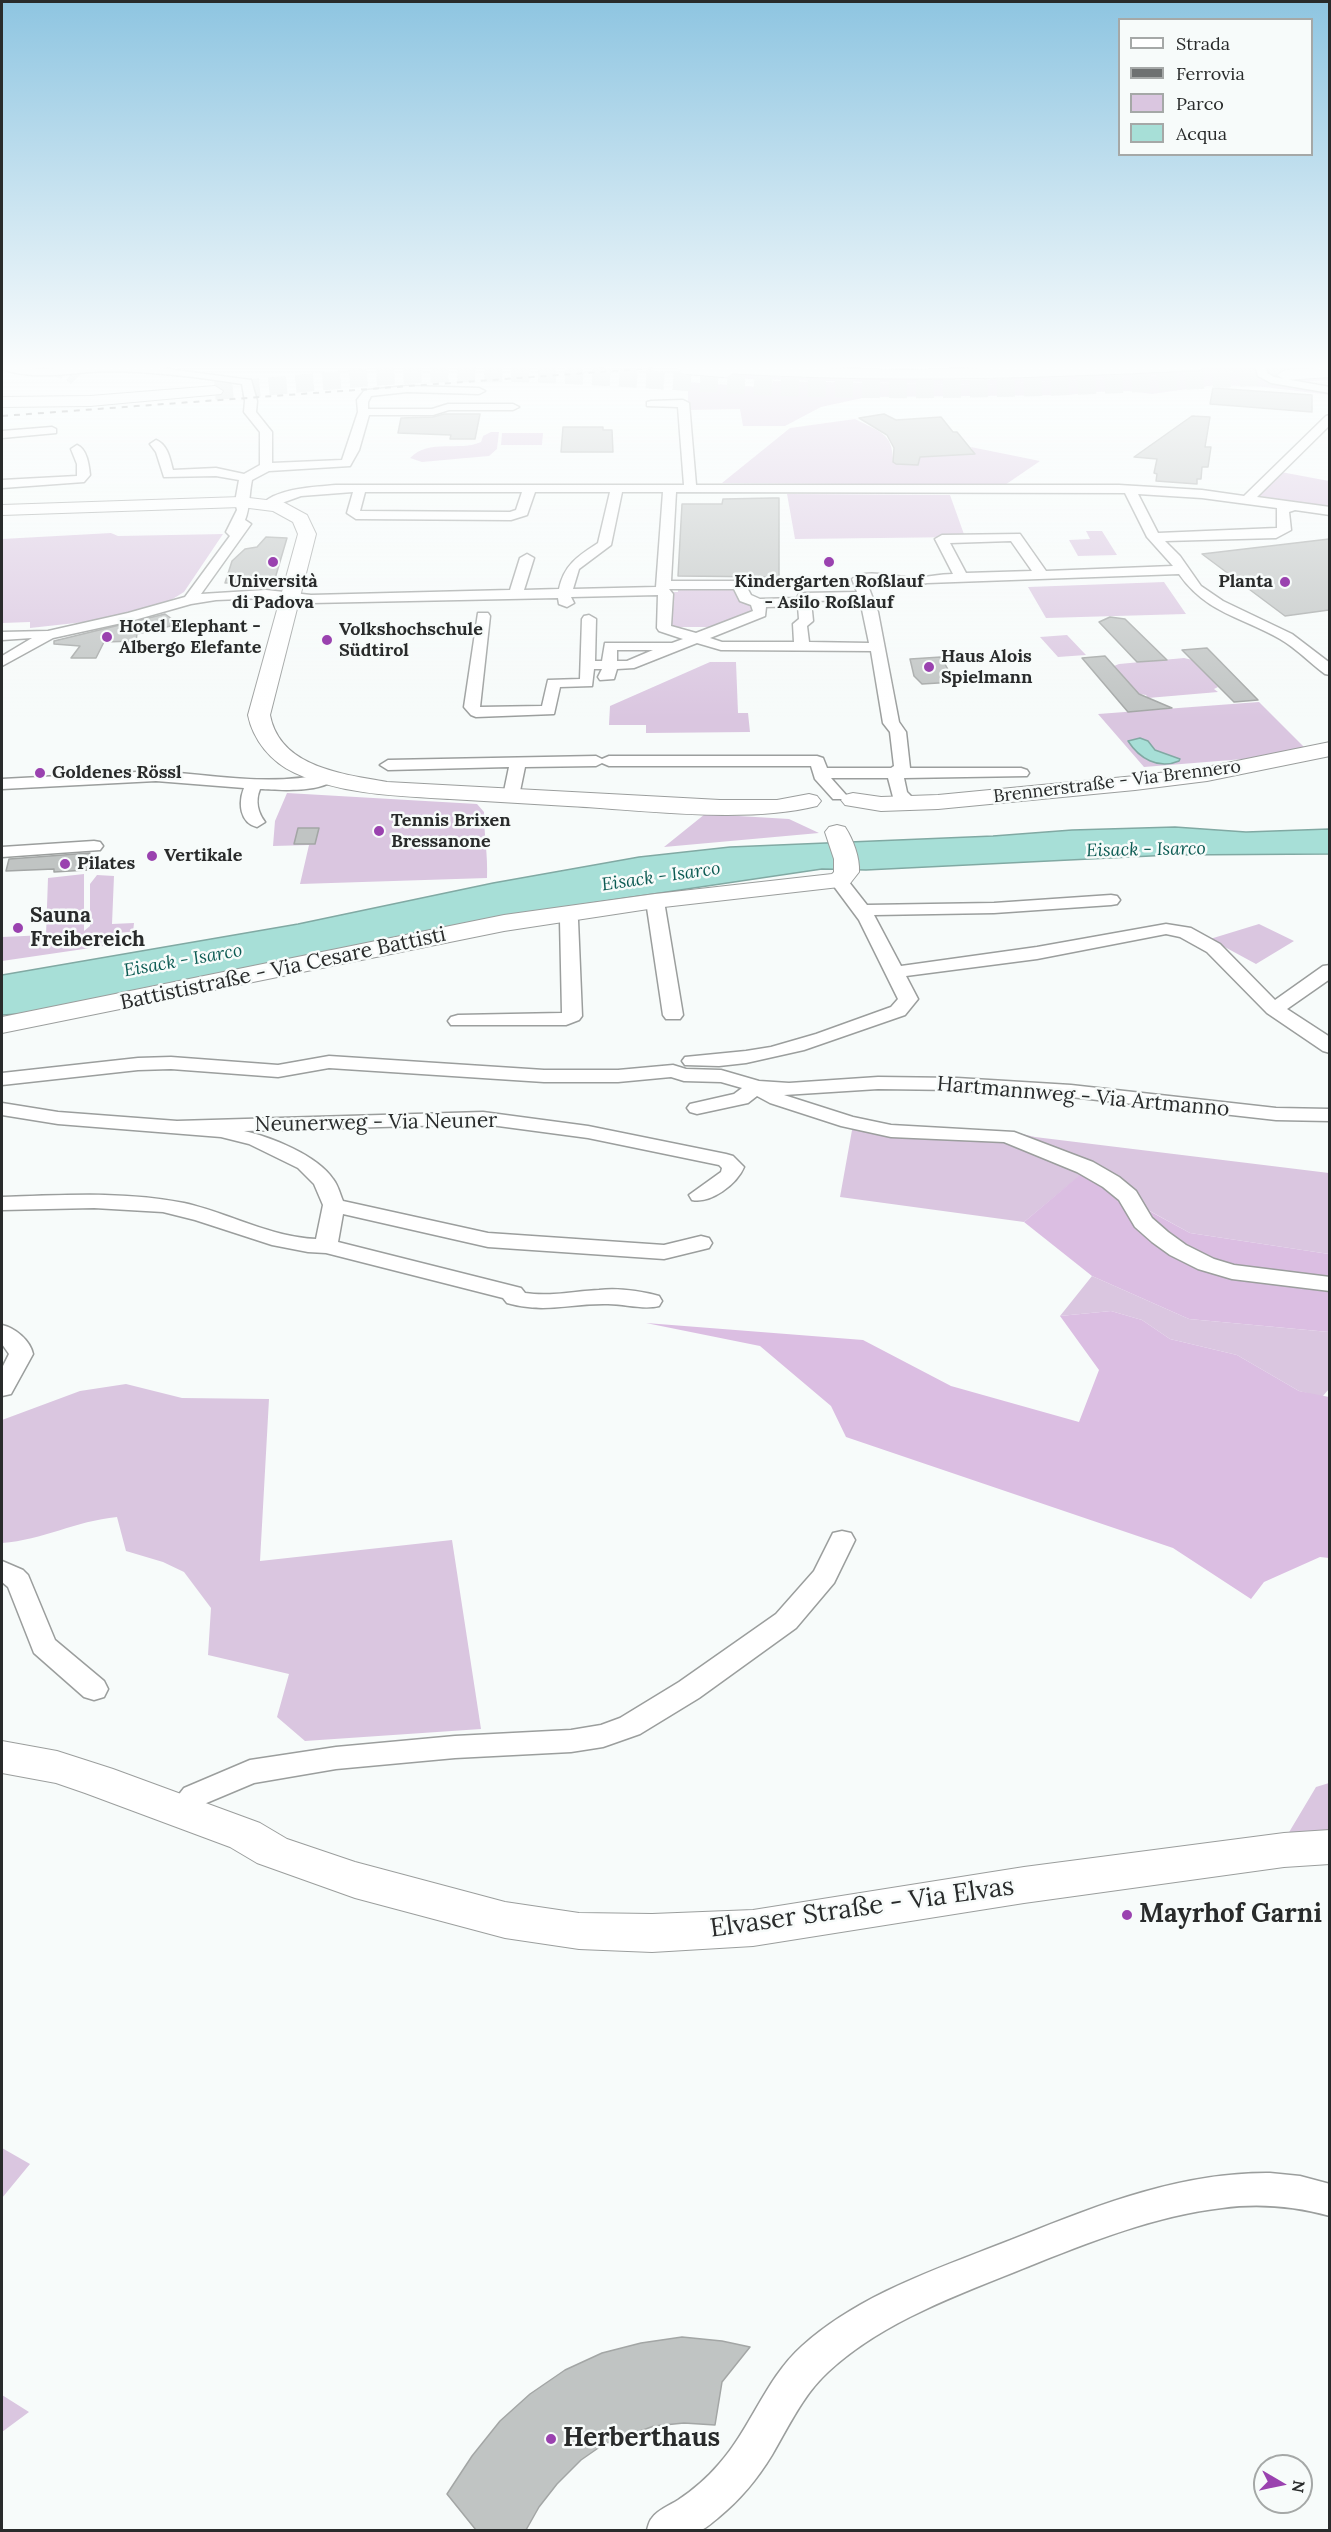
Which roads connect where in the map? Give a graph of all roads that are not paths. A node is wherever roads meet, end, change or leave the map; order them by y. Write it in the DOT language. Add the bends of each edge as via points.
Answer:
graph roads {
  1 [pos="248,483"];
  2 [pos="690,483"];
  3 [pos="1264,483"];
  4 [pos="530,487"];
  5 [pos="617,488"];
  6 [pos="670,488"];
  7 [pos="690,488"];
  8 [pos="360,489"];
  9 [pos="1132,494"];
  10 [pos="1246,501"];
  11 [pos="256,502"];
  12 [pos="1292,507"];
  13 [pos="2,510"];
  14 [pos="1329,511"];
  15 [pos="1154,537"];
  16 [pos="527,558"];
  17 [pos="1182,570"];
  18 [pos="1042,575"];
  19 [pos="962,578"];
  20 [pos="565,592"];
  21 [pos="663,593"];
  22 [pos="515,595"];
  23 [pos="864,596"];
  24 [pos="330,599"];
  25 [pos="190,600"];
  26 [pos="805,602"];
  27 [pos="758,603"];
  28 [pos="485,607"];
  29 [pos="288,608"];
  30 [pos="589,619"];
  31 [pos="48,635"];
  32 [pos="697,638"];
  33 [pos="802,646"];
  34 [pos="3,650"];
  35 [pos="880,650"];
  36 [pos="587,665"];
  37 [pos="609,665"];
  38 [pos="1329,671"];
  39 [pos="587,683"];
  40 [pos="1329,749"];
  41 [pos="518,761"];
  42 [pos="388,765"];
  43 [pos="895,773"];
  44 [pos="1021,773"];
  45 [pos="328,778"];
  46 [pos="254,783"];
  47 [pos="3,784"];
  48 [pos="511,796"];
  49 [pos="906,799"];
  50 [pos="831,808"];
  51 [pos="257,822"];
  52 [pos="94,846"];
  53 [pos="2,852"];
  54 [pos="843,876"];
  55 [pos="656,900"];
  56 [pos="1111,900"];
  57 [pos="860,910"];
  58 [pos="565,914"];
  59 [pos="1329,970"];
  60 [pos="895,972"];
  61 [pos="1274,1009"];
  62 [pos="673,1015"];
  63 [pos="458,1021"];
  64 [pos="2,1025"];
  65 [pos="1329,1047"];
  66 [pos="673,1071"];
  67 [pos="2,1078"];
  68 [pos="757,1087"];
  69 [pos="698,1108"];
  70 [pos="2,1109"];
  71 [pos="1329,1115"];
  72 [pos="183,1126"];
  73 [pos="700,1195"];
  74 [pos="2,1204"];
  75 [pos="334,1205"];
  76 [pos="701,1243"];
  77 [pos="326,1246"];
  78 [pos="1329,1284"];
  79 [pos="651,1300"];
  80 [pos="2,1332"];
  81 [pos="2,1388"];
  82 [pos="842,1540"];
  83 [pos="2,1571"];
  84 [pos="94,1689"];
  85 [pos="2,1757"];
  86 [pos="181,1810"];
  87 [pos="1329,1847"];
  88 [pos="1329,2200"];
  89 [pos="666,2530"];
  1 -- 11 [label="street"];
  2 -- 7 [label="street"];
  3 -- 10 [label="street"];
  4 -- 5 [label="street"];
  4 -- 8 [label="street"];
  4 -- 8 [label="street" via="522,512 511,516 356,516 353,513"];
  5 -- 6 [label="street"];
  5 -- 20 [label="street" via="604,544 574,564"];
  6 -- 7 [label="street"];
  6 -- 21 [label="street"];
  7 -- 9 [label="street" via="995,488"];
  8 -- 11 [label="street"];
  9 -- 10 [label="street" via="1180,492"];
  9 -- 15 [label="street"];
  10 -- 12 [label="street"];
  11 -- 13 [label="main road"];
  11 -- 25 [label="street"];
  11 -- 29 [label="main road" via="297,516 306,527"];
  12 -- 14 [label="street"];
  12 -- 15 [label="street" via="1282,510 1284,530 1276,534"];
  15 -- 17 [label="street"];
  16 -- 22 [label="street"];
  17 -- 18 [label="street"];
  17 -- 38 [label="street" via="1196,589 1218,604 1287,637"];
  18 -- 19 [label="street"];
  18 -- 19 [label="street" via="1015,537 942,539"];
  19 -- 23 [label="street" via="913,582 859,579"];
  20 -- 21 [label="street" via="567,603"];
  20 -- 22 [label="street"];
  21 -- 27 [label="street" via="739,585 746,598"];
  21 -- 32 [label="street" via="664,628"];
  22 -- 28 [label="street"];
  23 -- 26 [label="street" via="804,597"];
  23 -- 35 [label="street"];
  24 -- 28 [label="street"];
  24 -- 29 [label="street"];
  24 -- 29 [label="street" via="302,607 297,613"];
  25 -- 29 [label="street" via="266,594"];
  25 -- 31 [label="street"];
  26 -- 27 [label="street"];
  26 -- 33 [label="street" via="806,621 800,624"];
  27 -- 32 [label="street" via="760,613"];
  28 -- 39 [label="street" via="472,707 477,712 549,711 552,683"];
  29 -- 45 [label="main road" via="263,693 261,726 284,756"];
  30 -- 36 [label="street"];
  31 -- 34 [label="street" via="33,646"];
  31 -- 34 [label="street" via="33,634"];
  32 -- 33 [label="street" via="721,646"];
  32 -- 37 [label="street" via="629,665"];
  33 -- 35 [label="street"];
  35 -- 43 [label="street" via="891,723 898,732 902,768"];
  36 -- 37 [label="street"];
  36 -- 39 [label="street"];
  37 -- 39 [label="street" via="609,676"];
  40 -- 50 [label="main road, Brennerstraße - Via Brennero" via="1207,774 938,802"];
  41 -- 42 [label="street, Brennerstraße - Via Brennero"];
  41 -- 48 [label="street"];
  41 -- 50 [label="street, Brennerstraße - Via Brennero" via="817,761"];
  43 -- 44 [label="street, Brennerstraße - Via Brennero"];
  43 -- 49 [label="street" via="899,794"];
  43 -- 50 [label="street, Brennerstraße - Via Brennero"];
  45 -- 46 [label="street, Brennerstraße - Via Brennero" via="310,785"];
  45 -- 48 [label="main road, Brennerstraße - Via Brennero" via="387,789"];
  46 -- 47 [label="street, Brennerstraße - Via Brennero" via="124,776"];
  46 -- 51 [label="street" via="249,798 251,817"];
  48 -- 50 [label="main road, Brennerstraße - Via Brennero" via="720,807"];
  50 -- 54 [label="main road"];
  52 -- 53 [label="street"];
  54 -- 55 [label="main road, Battististraße - Via Cesare Battisti"];
  54 -- 57 [label="street"];
  55 -- 58 [label="main road, Battististraße - Via Cesare Battisti"];
  55 -- 62 [label="street"];
  56 -- 57 [label="street" via="994,908"];
  57 -- 60 [label="street"];
  58 -- 63 [label="street" via="569,920 572,1016 555,1020"];
  58 -- 64 [label="main road, Battististraße - Via Cesare Battisti"];
  59 -- 61 [label="street"];
  60 -- 61 [label="street" via="1037,953 1166,929 1206,943 1220,953"];
  60 -- 66 [label="street" via="908,999 898,1011 797,1048 717,1061 676,1062"];
  61 -- 65 [label="street"];
  66 -- 67 [label="street" via="544,1076 329,1062 279,1071 171,1063"];
  66 -- 68 [label="street" via="735,1078"];
  68 -- 69 [label="street" via="741,1099"];
  68 -- 71 [label="street, Hartmannweg - Via Artmanno" via="957,1084 1071,1091 1276,1114"];
  68 -- 78 [label="street" via="777,1100 820,1115 891,1131 1007,1136 1112,1182 1160,1237 1206,1264 1233,1272"];
  70 -- 72 [label="street, Neunerweg - Via Neuner" via="70,1119"];
  72 -- 73 [label="street, Neunerweg - Via Neuner" via="438,1119 495,1120 588,1132 726,1160 733,1167 730,1175"];
  72 -- 75 [label="street, Neunerweg - Via Neuner" via="256,1140 305,1164 324,1181"];
  74 -- 77 [label="street" via="143,1204 215,1218 279,1242"];
  75 -- 76 [label="street" via="488,1240 664,1252"];
  75 -- 77 [label="street"];
  77 -- 79 [label="street" via="513,1293 523,1301 595,1296"];
  80 -- 81 [label="street" via="20,1348 21,1354"];
  82 -- 86 [label="street" via="825,1576 786,1621 689,1690 630,1726 603,1736 571,1741 348,1757 250,1772 194,1796"];
  83 -- 84 [label="street" via="19,1582 44,1646"];
  85 -- 86 [label="main road, Elvaser Straße - Via Elvas" via="57,1767"];
  86 -- 87 [label="main road, Elvaser Straße - Via Elvas" via="245,1835 272,1851 355,1880 532,1925 579,1931 652,1933 753,1928 1024,1885"];
  88 -- 89 [label="street" via="1283,2190 1249,2189 1169,2200 1094,2224 911,2296 814,2360 787,2392 750,2456 725,2487 695,2513"];
}
